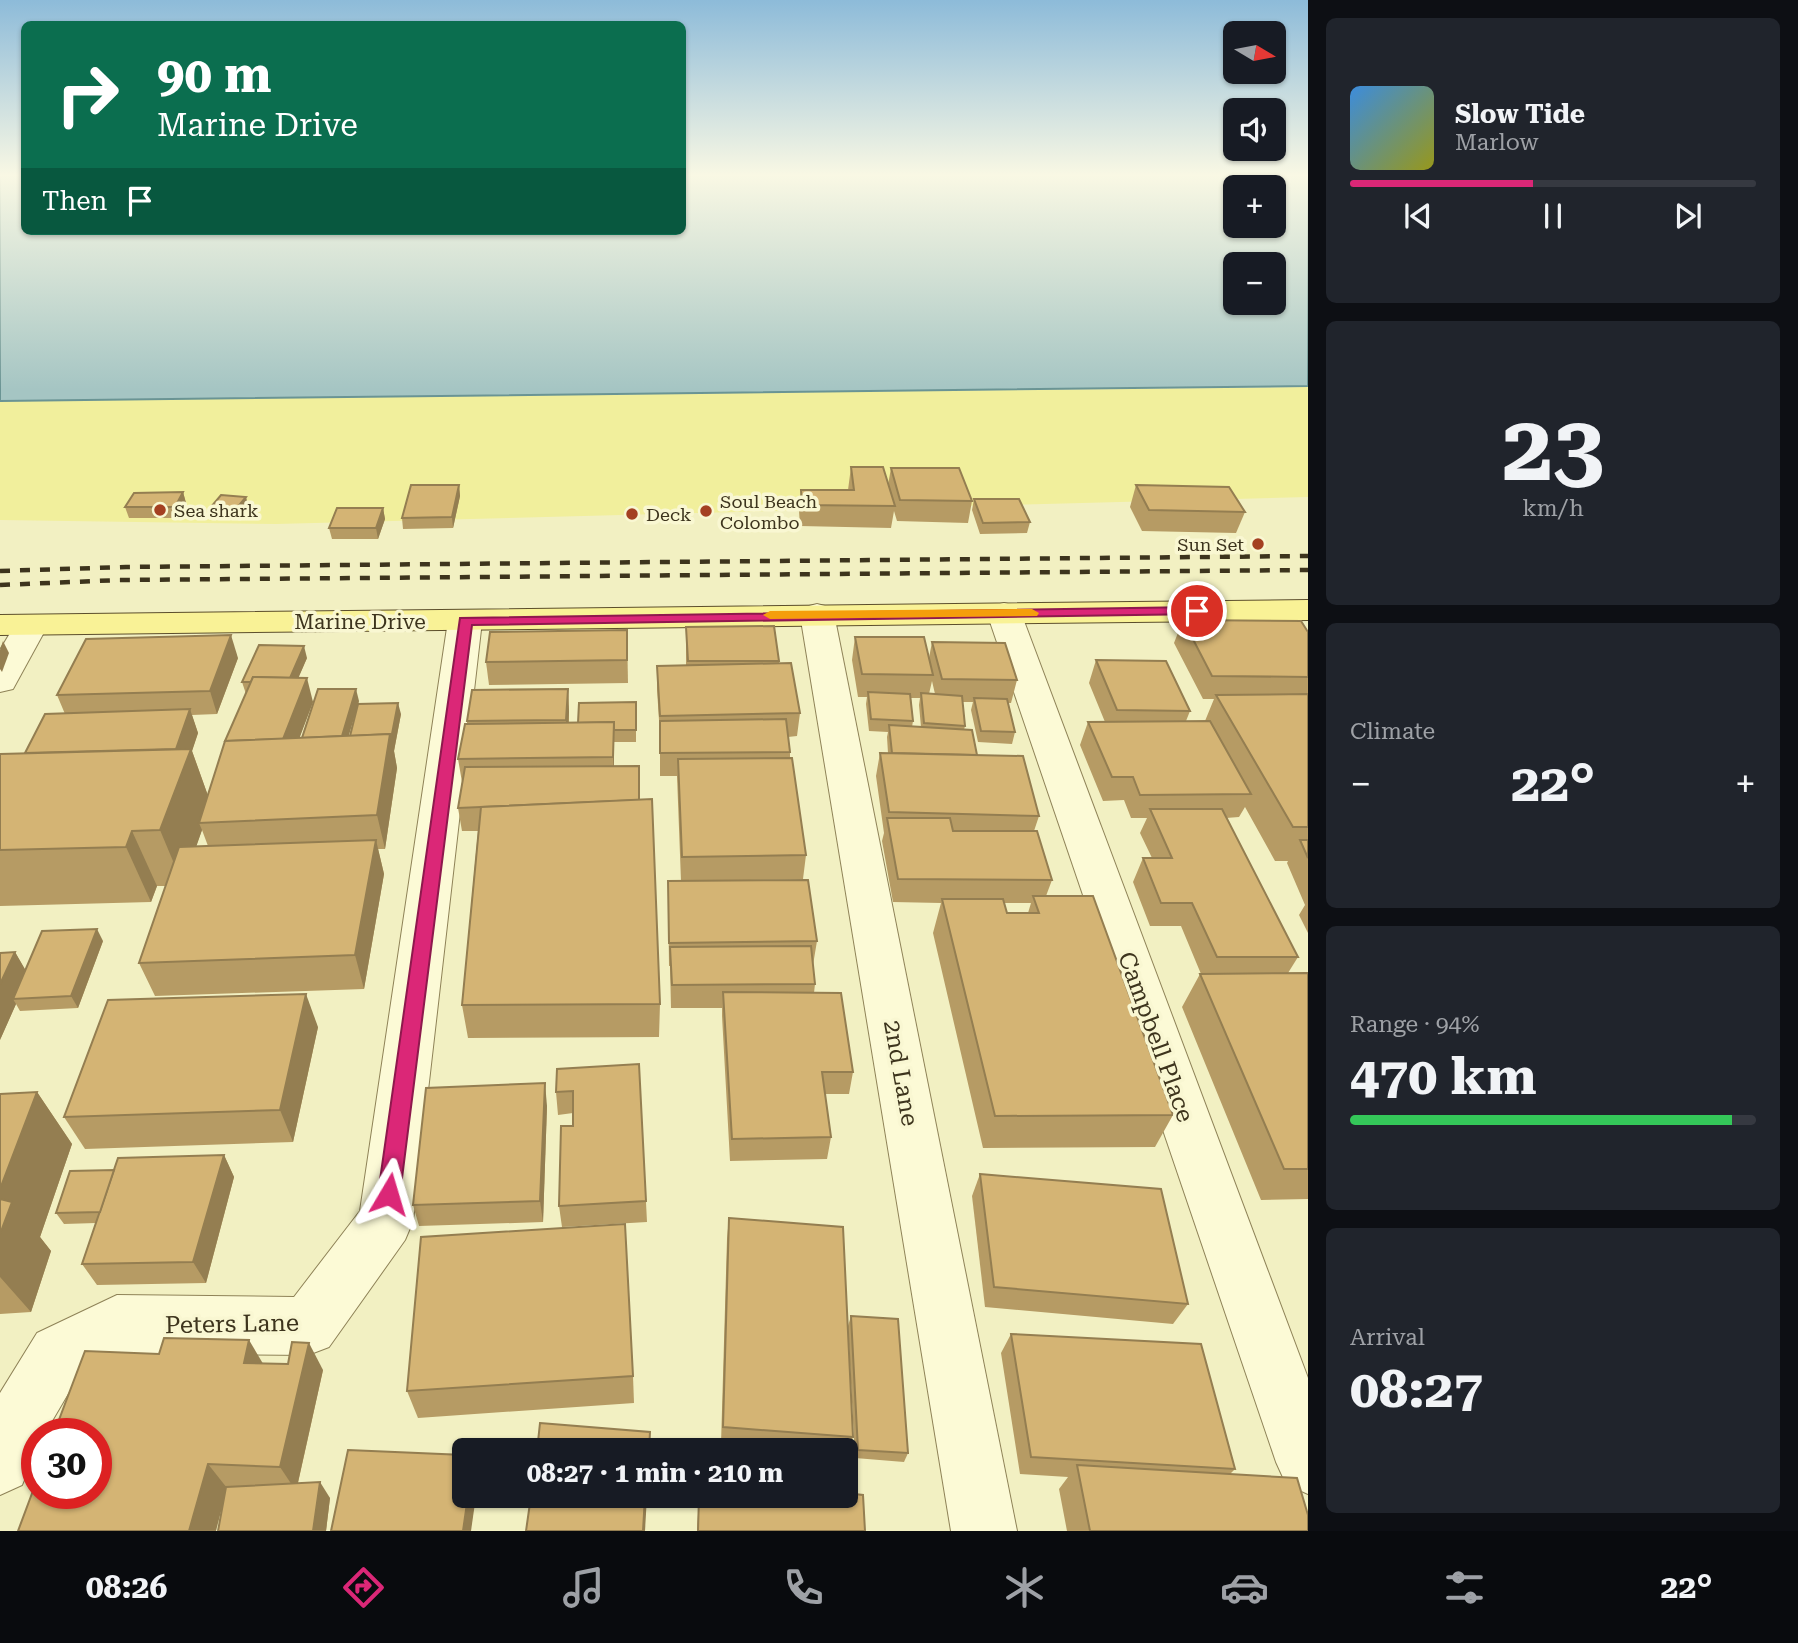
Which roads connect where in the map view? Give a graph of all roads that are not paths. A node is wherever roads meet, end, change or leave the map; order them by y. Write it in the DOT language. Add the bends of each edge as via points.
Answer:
graph roads {
  1 [pos="1308,610"];
  2 [pos="1004,613"];
  3 [pos="817,614"];
  4 [pos="465,621"];
  5 [pos="16,625"];
  6 [pos="0,681"];
  7 [pos="1308,1462"];
  8 [pos="0,1463"];
  9 [pos="984,1531"];
  1 -- 2 [label="main road, Marine Drive"];
  2 -- 3 [label="main road, Marine Drive"];
  2 -- 7 [label="street, Campbell Place"];
  3 -- 4 [label="main road, Marine Drive"];
  3 -- 9 [label="street, 2nd Lane"];
  4 -- 5 [label="main road, Marine Drive"];
  4 -- 8 [label="street, Peters Lane" via="386,1221 308,1326 117,1325 58,1354 9,1436"];
  5 -- 6 [label="street"];
}
